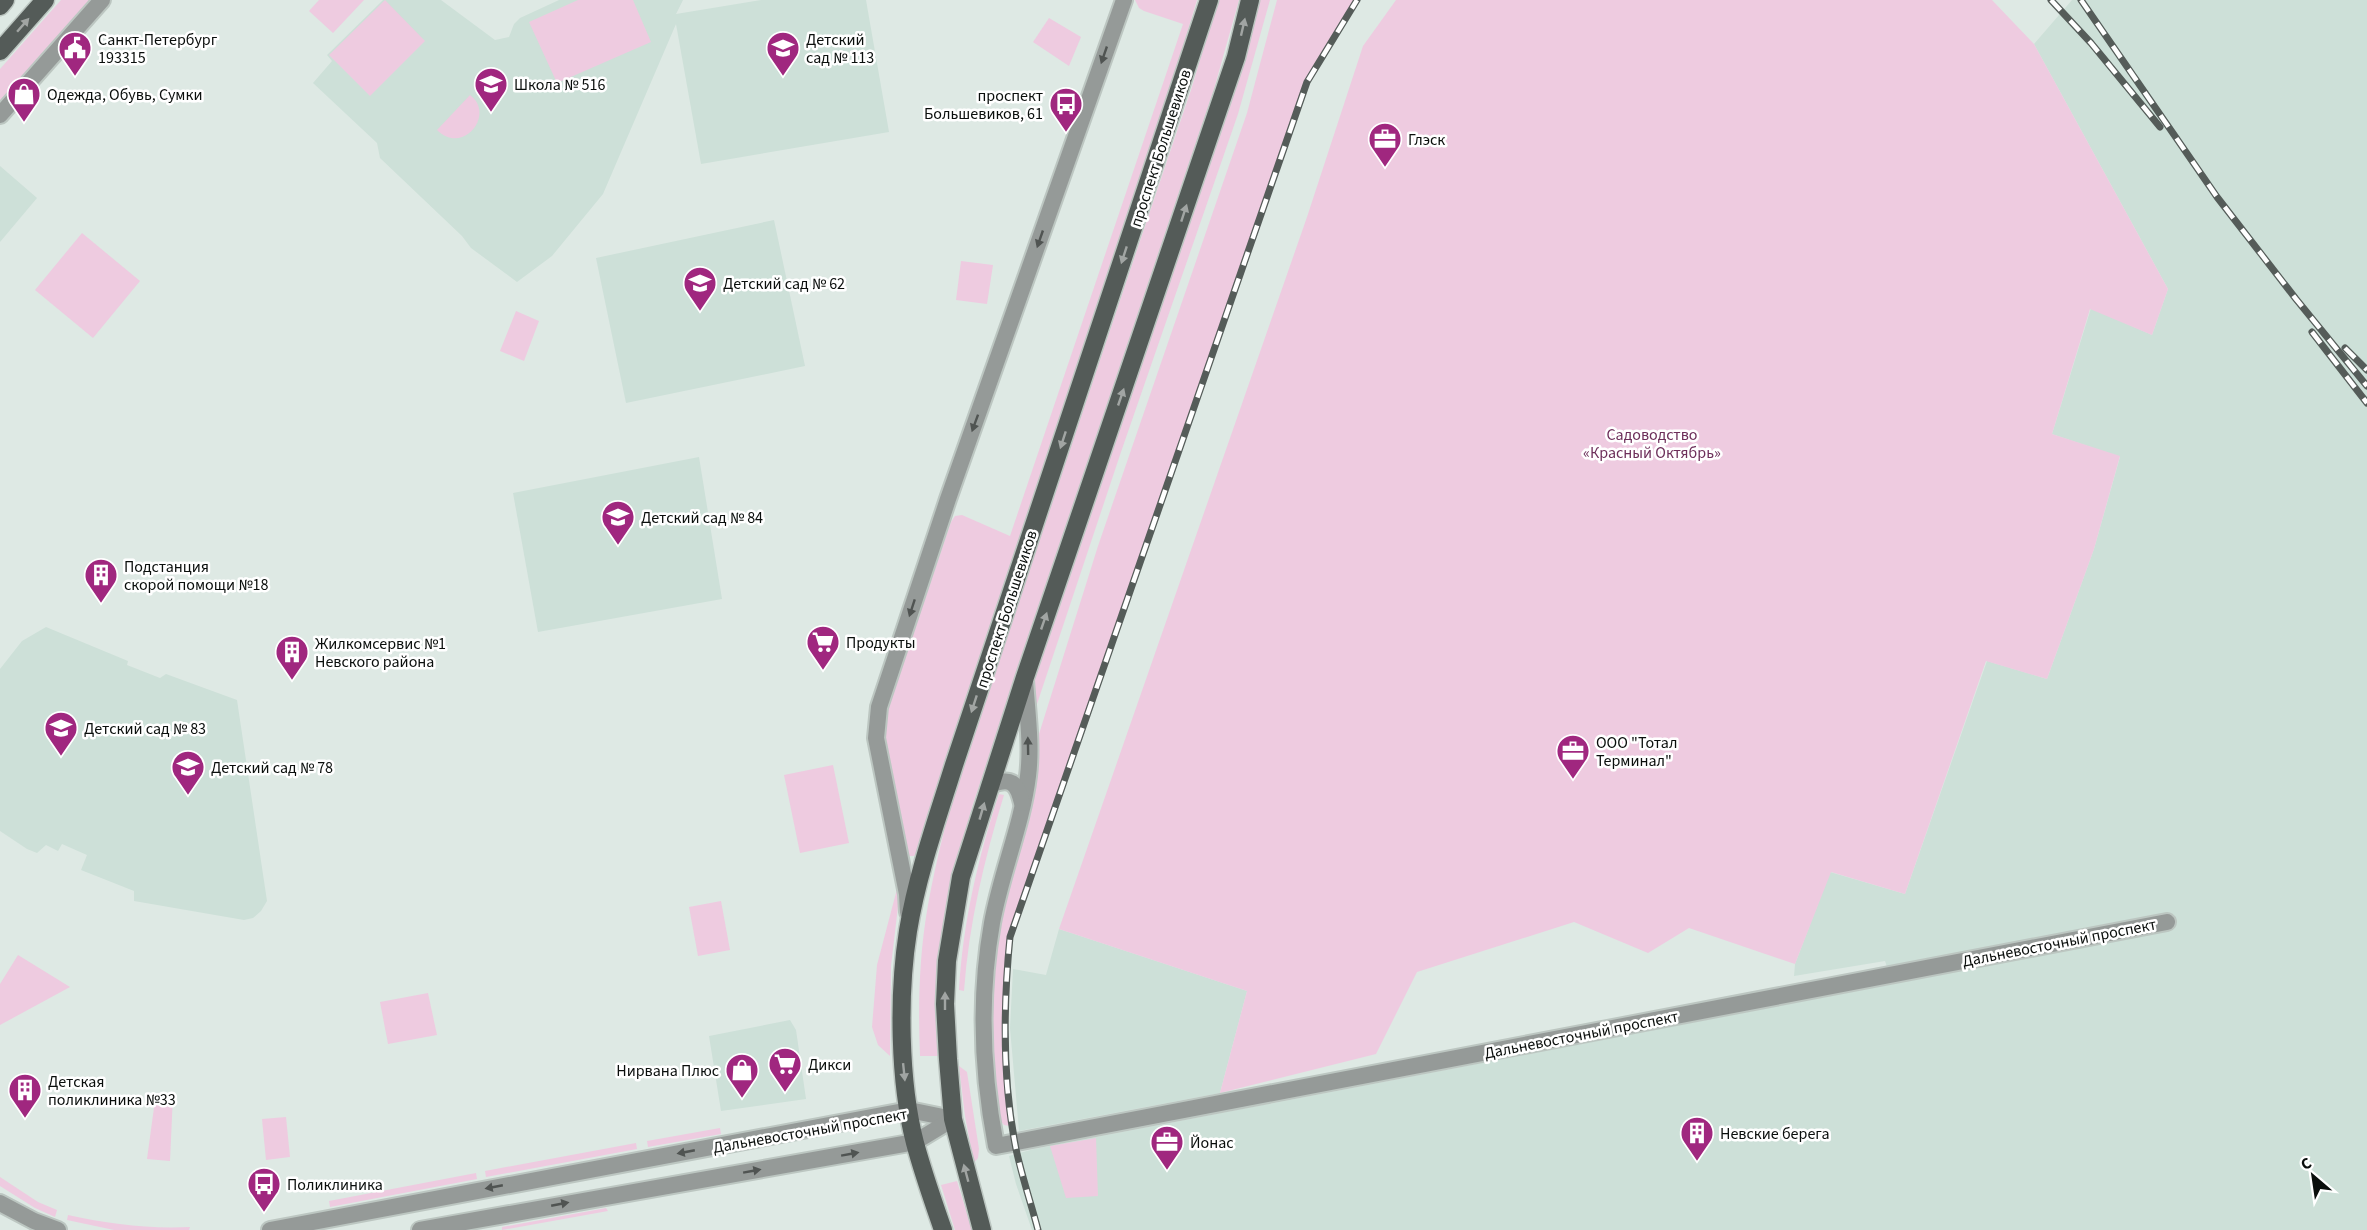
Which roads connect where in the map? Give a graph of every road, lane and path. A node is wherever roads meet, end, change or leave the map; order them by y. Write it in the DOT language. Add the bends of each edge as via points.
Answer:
graph roads {
  1 [pos="5,0"];
  2 [pos="45,0"];
  3 [pos="102,0"];
  4 [pos="1124,0"];
  5 [pos="1209,0"];
  6 [pos="1250,0"];
  7 [pos="0,6"];
  8 [pos="0,51"];
  9 [pos="0,115"];
  10 [pos="1025,677"];
  11 [pos="990,785"];
  12 [pos="1022,804"];
  13 [pos="2167,922"];
  14 [pos="908,930"];
  15 [pos="909,1110"];
  16 [pos="953,1119"];
  17 [pos="915,1142"];
  18 [pos="0,1203"];
  19 [pos="58,1230"];
  20 [pos="270,1230"];
  21 [pos="420,1230"];
  22 [pos="942,1230"];
  23 [pos="982,1230"];
  1 -- 7 [label="main road"];
  8 -- 2 [label="main road, one-way"];
  3 -- 9 [label="street"];
  4 -- 14 [label="street, one-way" via="879,707 876,738 908,894"];
  5 -- 14 [label="main road, проспект Большевиков, one-way" via="954,765"];
  10 -- 6 [label="main road, one-way" via="1229,80"];
  10 -- 11 [label="main road"];
  12 -- 10 [label="street, one-way" via="1028,775"];
  11 -- 12 [label="street" via="1007,781 1014,784"];
  16 -- 11 [label="main road, one-way" via="946,961 961,877"];
  12 -- 13 [label="street, Дальневосточный проспект" via="999,885 986,962 985,1057 996,1146"];
  14 -- 15 [label="main road, проспект Большевиков, one-way" via="902,988 903,1062"];
  15 -- 16 [label="street, Дальневосточный проспект"];
  15 -- 17 [label="main road, проспект Большевиков"];
  15 -- 20 [label="street, Дальневосточный проспект, one-way"];
  16 -- 17 [label="street, Дальневосточный проспект"];
  23 -- 16 [label="main road, one-way"];
  21 -- 17 [label="street, Дальневосточный проспект, one-way"];
  17 -- 22 [label="main road, проспект Большевиков"];
  18 -- 19 [label="street"];
}
